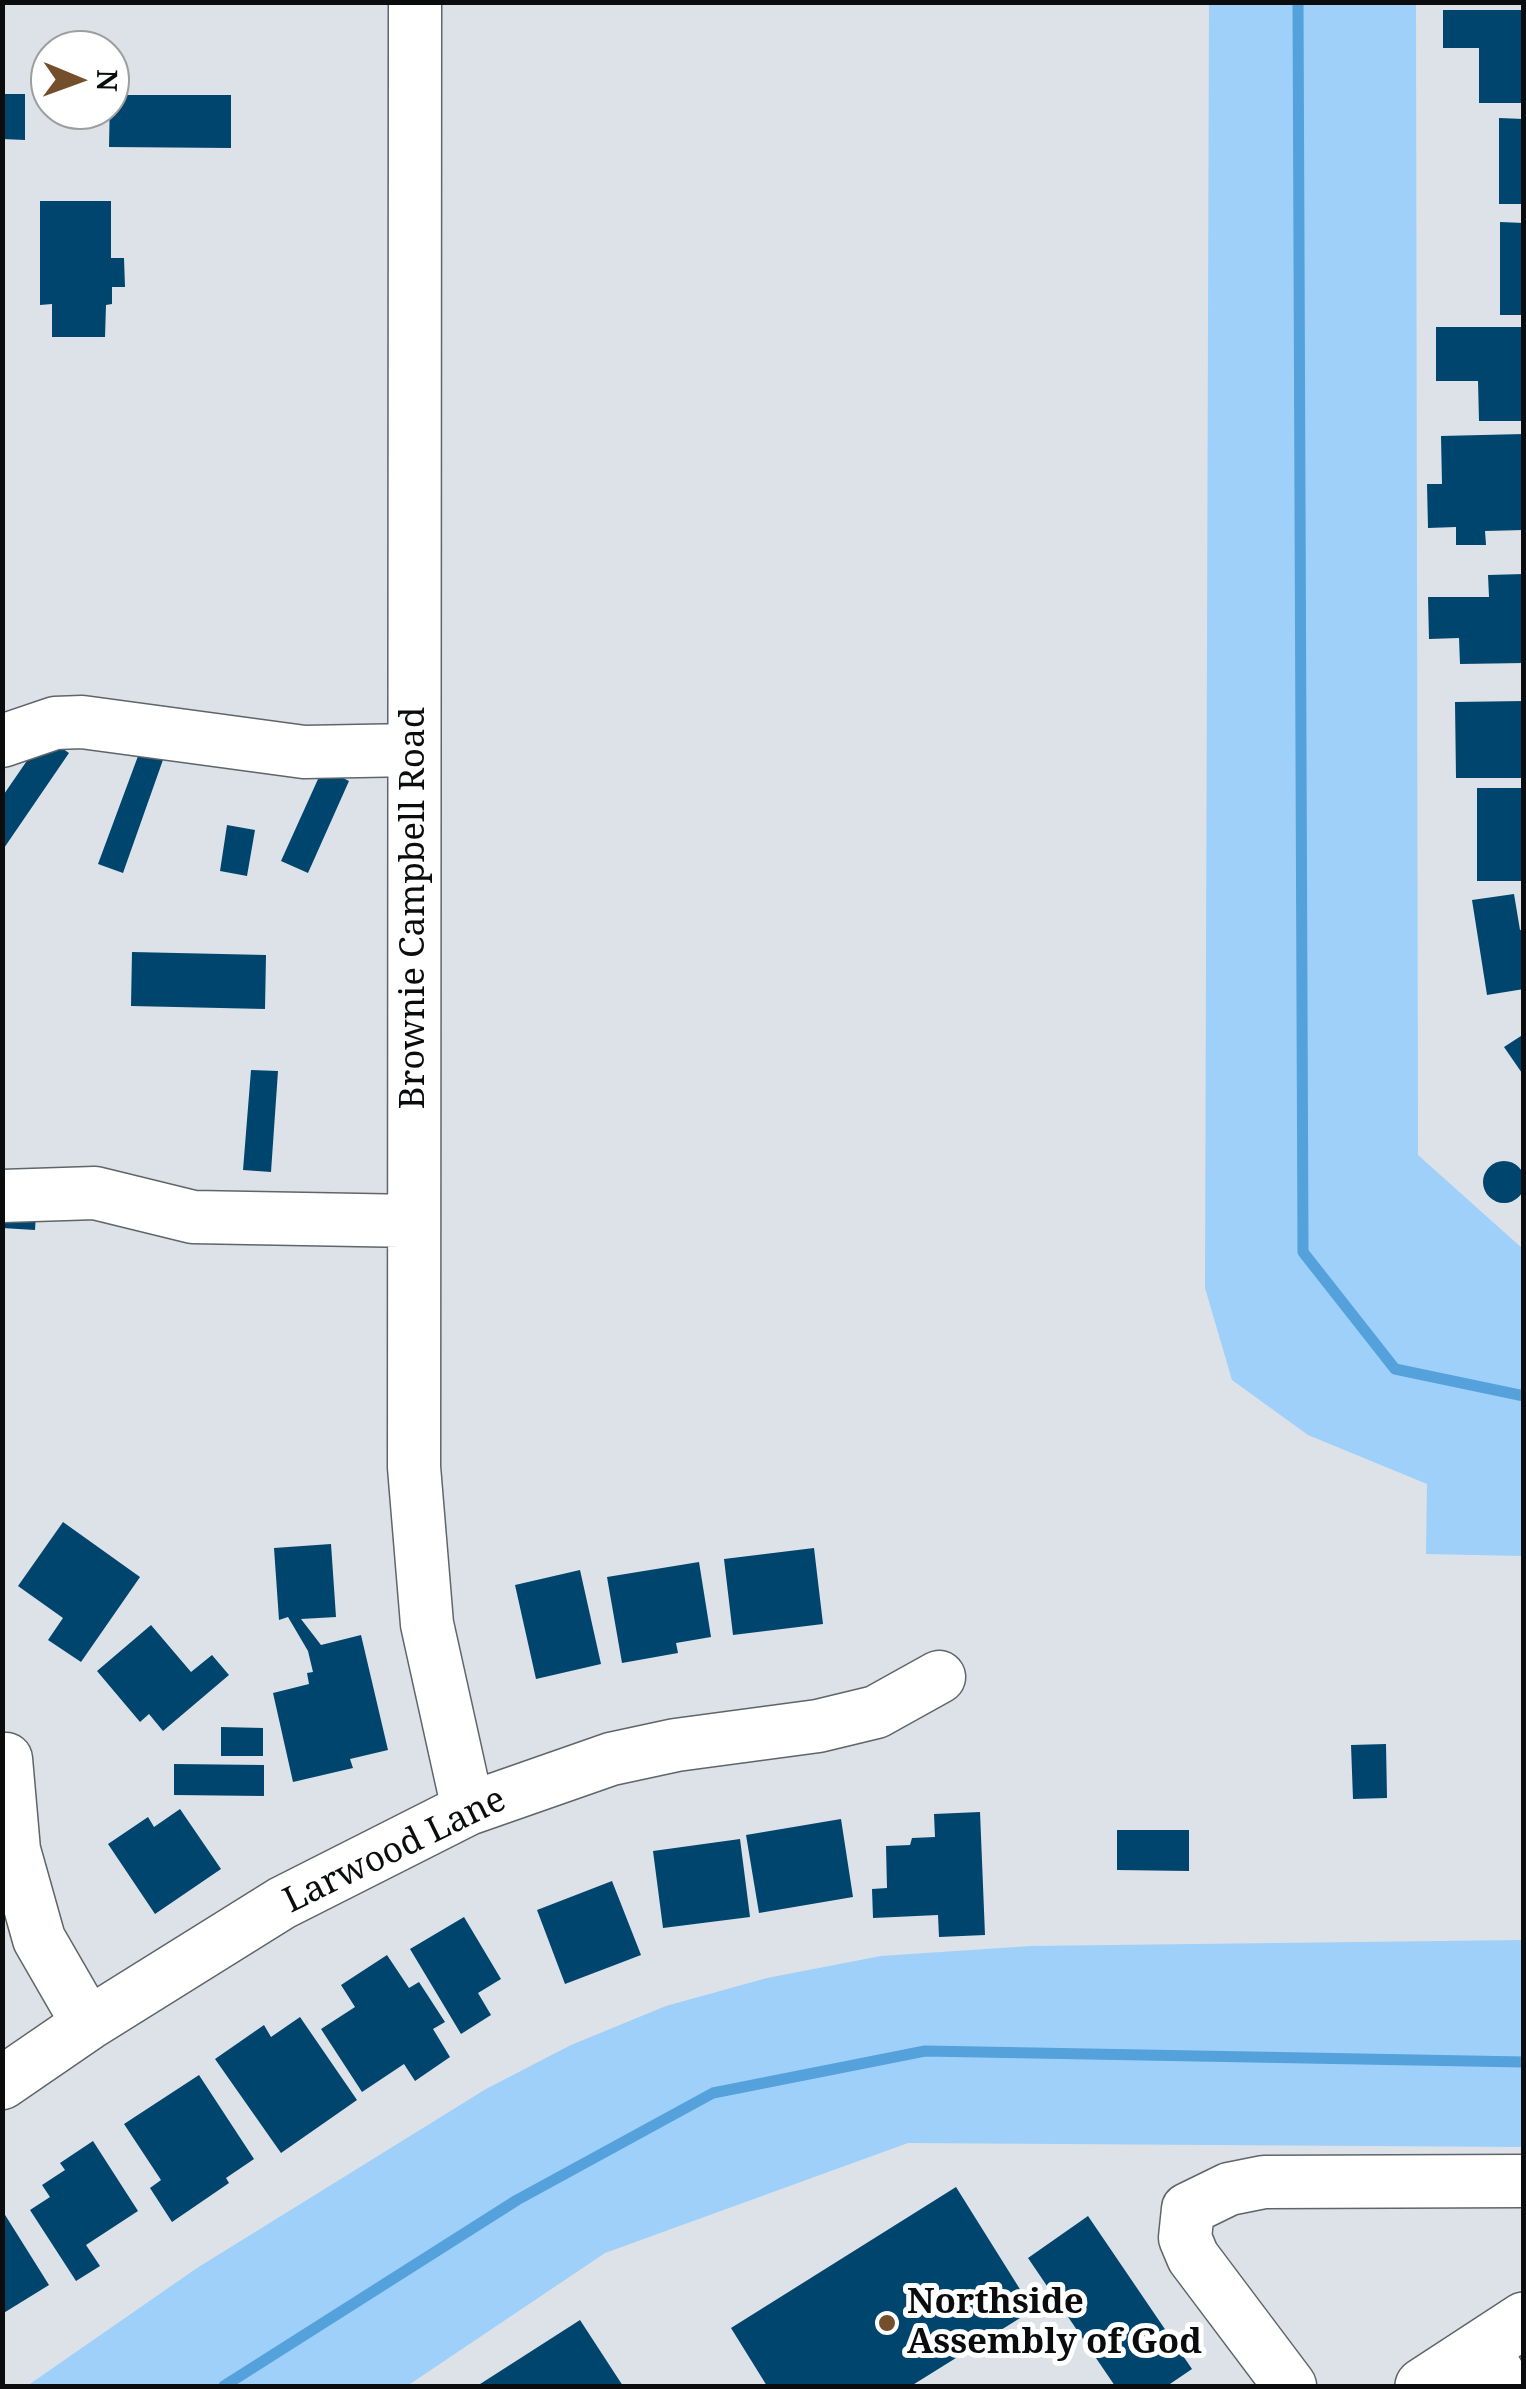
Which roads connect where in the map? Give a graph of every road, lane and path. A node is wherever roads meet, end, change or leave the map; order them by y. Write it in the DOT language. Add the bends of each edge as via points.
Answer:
graph roads {
  1 [pos="415,2"];
  2 [pos="2,741"];
  3 [pos="414,750"];
  4 [pos="2,1196"];
  5 [pos="414,1221"];
  6 [pos="938,1677"];
  7 [pos="6,1760"];
  8 [pos="468,1809"];
  9 [pos="88,2024"];
  10 [pos="2,2083"];
  11 [pos="1524,2181"];
  12 [pos="1504,2351"];
  13 [pos="1290,2386"];
  14 [pos="1423,2386"];
  1 -- 3 [label="street, Brownie Campbell Road"];
  2 -- 3 [label="street" via="82,722 304,752"];
  3 -- 5 [label="street, Brownie Campbell Road"];
  4 -- 5 [label="street" via="94,1194 193,1218"];
  5 -- 8 [label="street, Brownie Campbell Road" via="414,1466 427,1624"];
  6 -- 8 [label="street, Larwood Lane" via="876,1712 611,1760"];
  7 -- 9 [label="street" via="14,1850 39,1939"];
  8 -- 9 [label="street, Larwood Lane" via="282,1903"];
  9 -- 10 [label="street, Larwood Lane"];
  11 -- 13 [label="street" via="1264,2182 1228,2188 1188,2208 1185,2238 1193,2257"];
  12 -- 14 [label="main road"];
}
